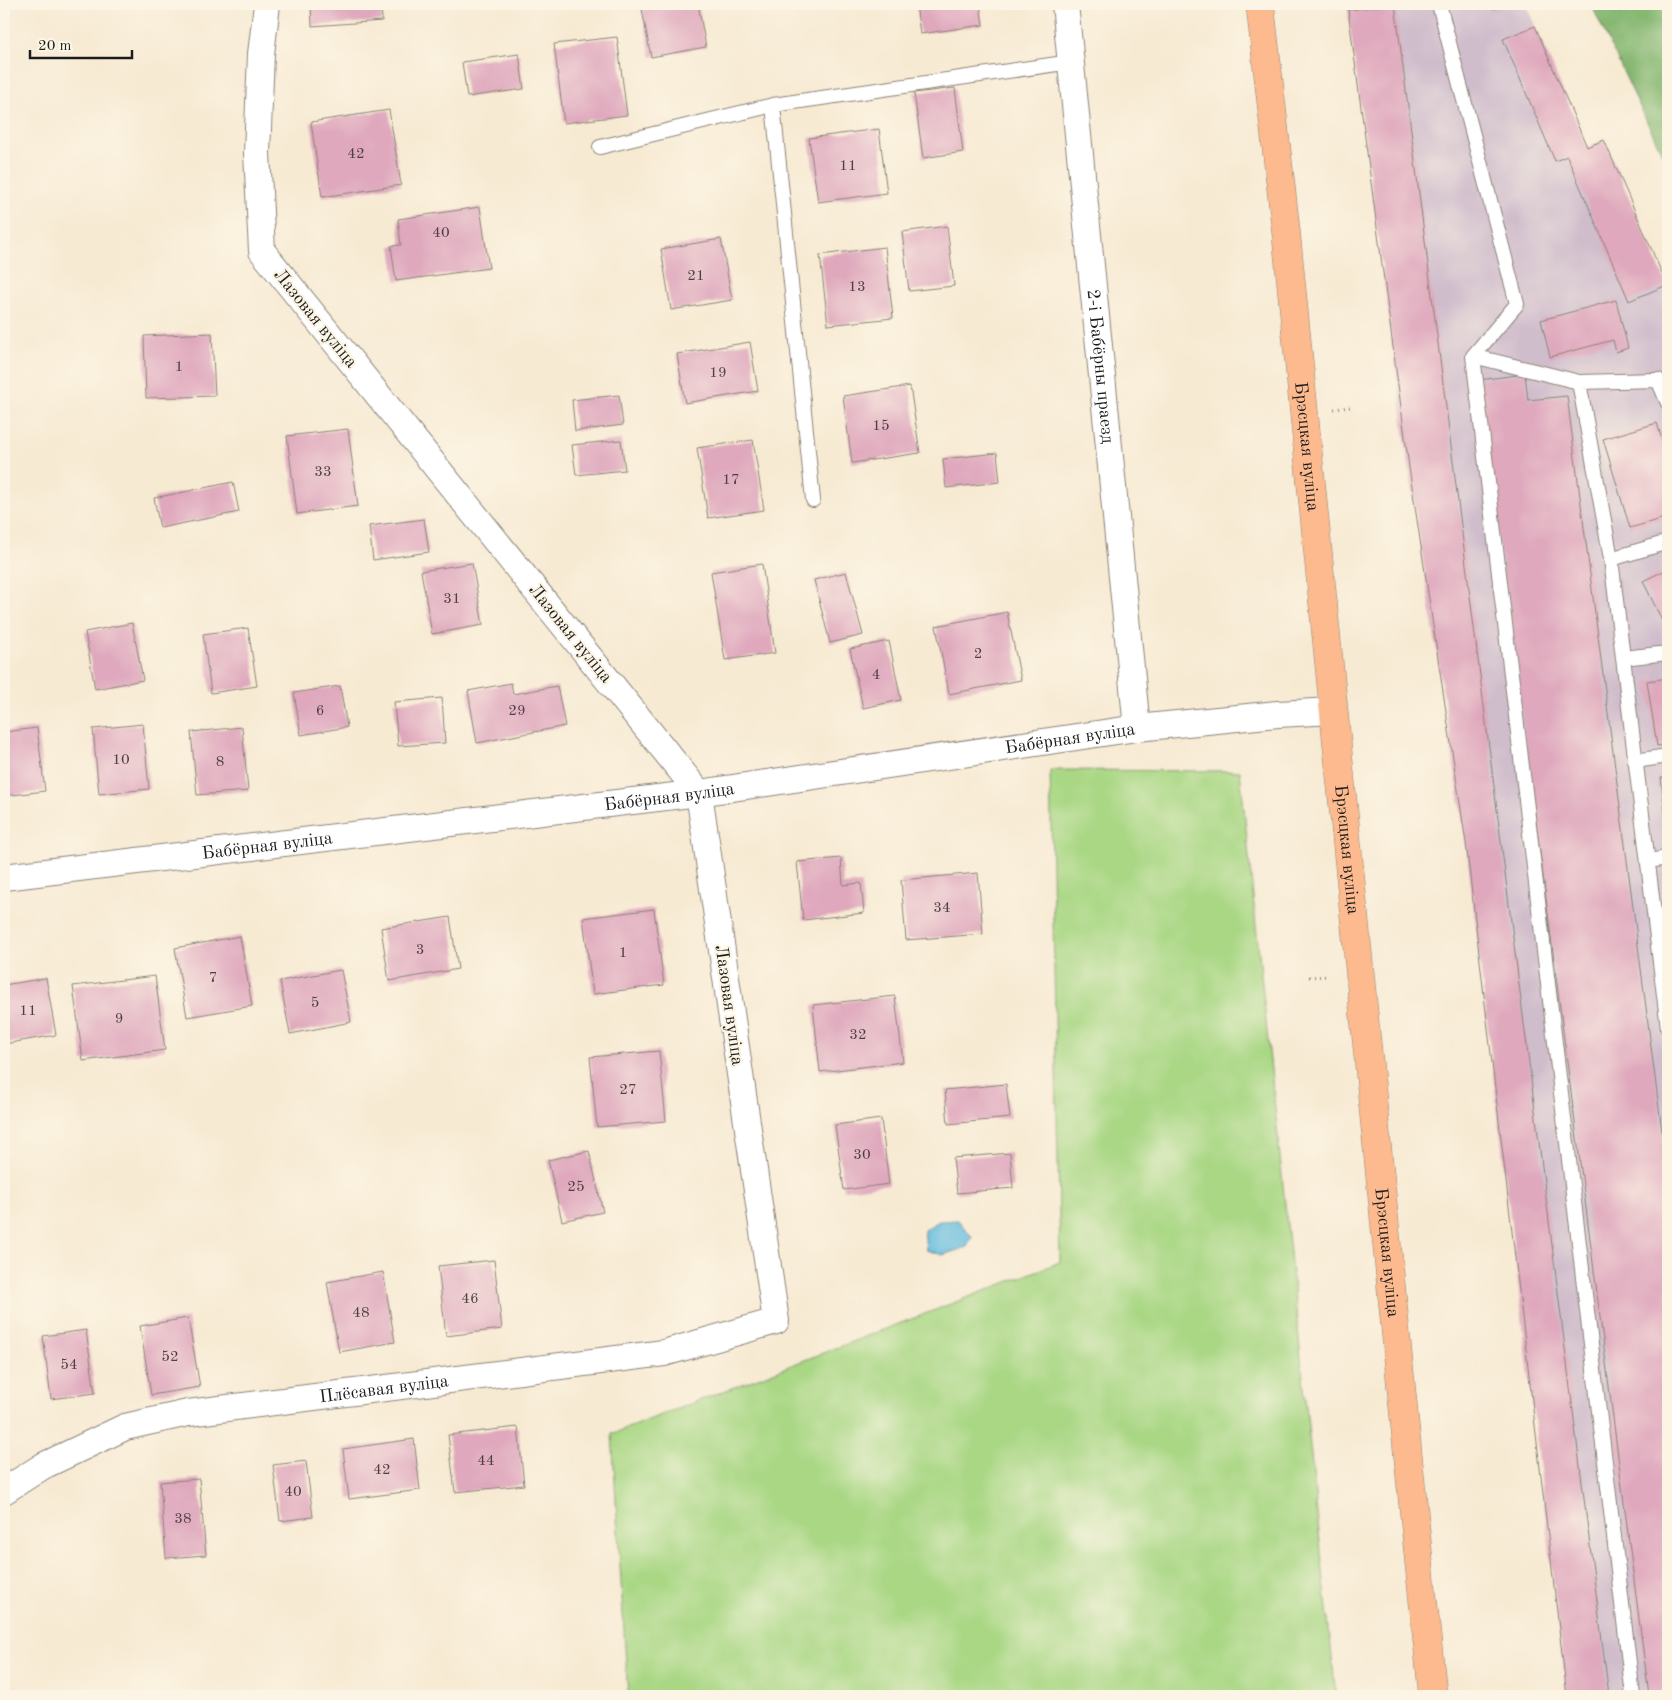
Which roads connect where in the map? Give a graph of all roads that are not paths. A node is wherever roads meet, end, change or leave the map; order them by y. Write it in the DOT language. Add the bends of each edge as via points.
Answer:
graph roads {
  1 [pos="267,4"];
  2 [pos="1065,4"];
  3 [pos="1260,4"];
  4 [pos="1439,4"];
  5 [pos="1070,62"];
  6 [pos="773,105"];
  7 [pos="600,146"];
  8 [pos="1473,356"];
  9 [pos="1580,382"];
  10 [pos="1668,403"];
  11 [pos="813,500"];
  12 [pos="1668,542"];
  13 [pos="1611,559"];
  14 [pos="1668,653"];
  15 [pos="1623,658"];
  16 [pos="1333,711"];
  17 [pos="1137,728"];
  18 [pos="1668,756"];
  19 [pos="1635,761"];
  20 [pos="699,793"];
  21 [pos="1668,858"];
  22 [pos="1648,861"];
  23 [pos="4,877"];
  24 [pos="1666,990"];
  25 [pos="1668,1028"];
  26 [pos="776,1321"];
  27 [pos="4,1491"];
  28 [pos="1434,1696"];
  29 [pos="1633,1696"];
  1 -- 20 [label="street, Лазовая вуліца" via="261,54 257,153 262,251"];
  2 -- 5 [label="street, 2-і Бабёрны праезд"];
  3 -- 16 [label="main road, Брэсцкая вуліца"];
  4 -- 8 [label="lane" via="1517,304"];
  5 -- 6 [label="lane"];
  5 -- 17 [label="street, 2-і Бабёрны праезд"];
  6 -- 7 [label="lane"];
  6 -- 11 [label="lane"];
  8 -- 9 [label="lane"];
  8 -- 29 [label="lane"];
  9 -- 10 [label="lane" via="1658,380"];
  9 -- 13 [label="lane"];
  12 -- 13 [label="lane"];
  13 -- 15 [label="lane"];
  14 -- 15 [label="lane"];
  15 -- 19 [label="lane"];
  16 -- 17 [label="street, Бабёрная вуліца"];
  16 -- 28 [label="main road, Брэсцкая вуліца"];
  17 -- 20 [label="street, Бабёрная вуліца"];
  18 -- 19 [label="lane"];
  19 -- 22 [label="lane"];
  20 -- 23 [label="street, Бабёрная вуліца"];
  20 -- 26 [label="street, Лазовая вуліца"];
  21 -- 22 [label="lane"];
  22 -- 24 [label="lane"];
  24 -- 25 [label="lane"];
  26 -- 27 [label="street, Плёсавая вуліца" via="664,1353 188,1413 125,1427 43,1466"];
}
